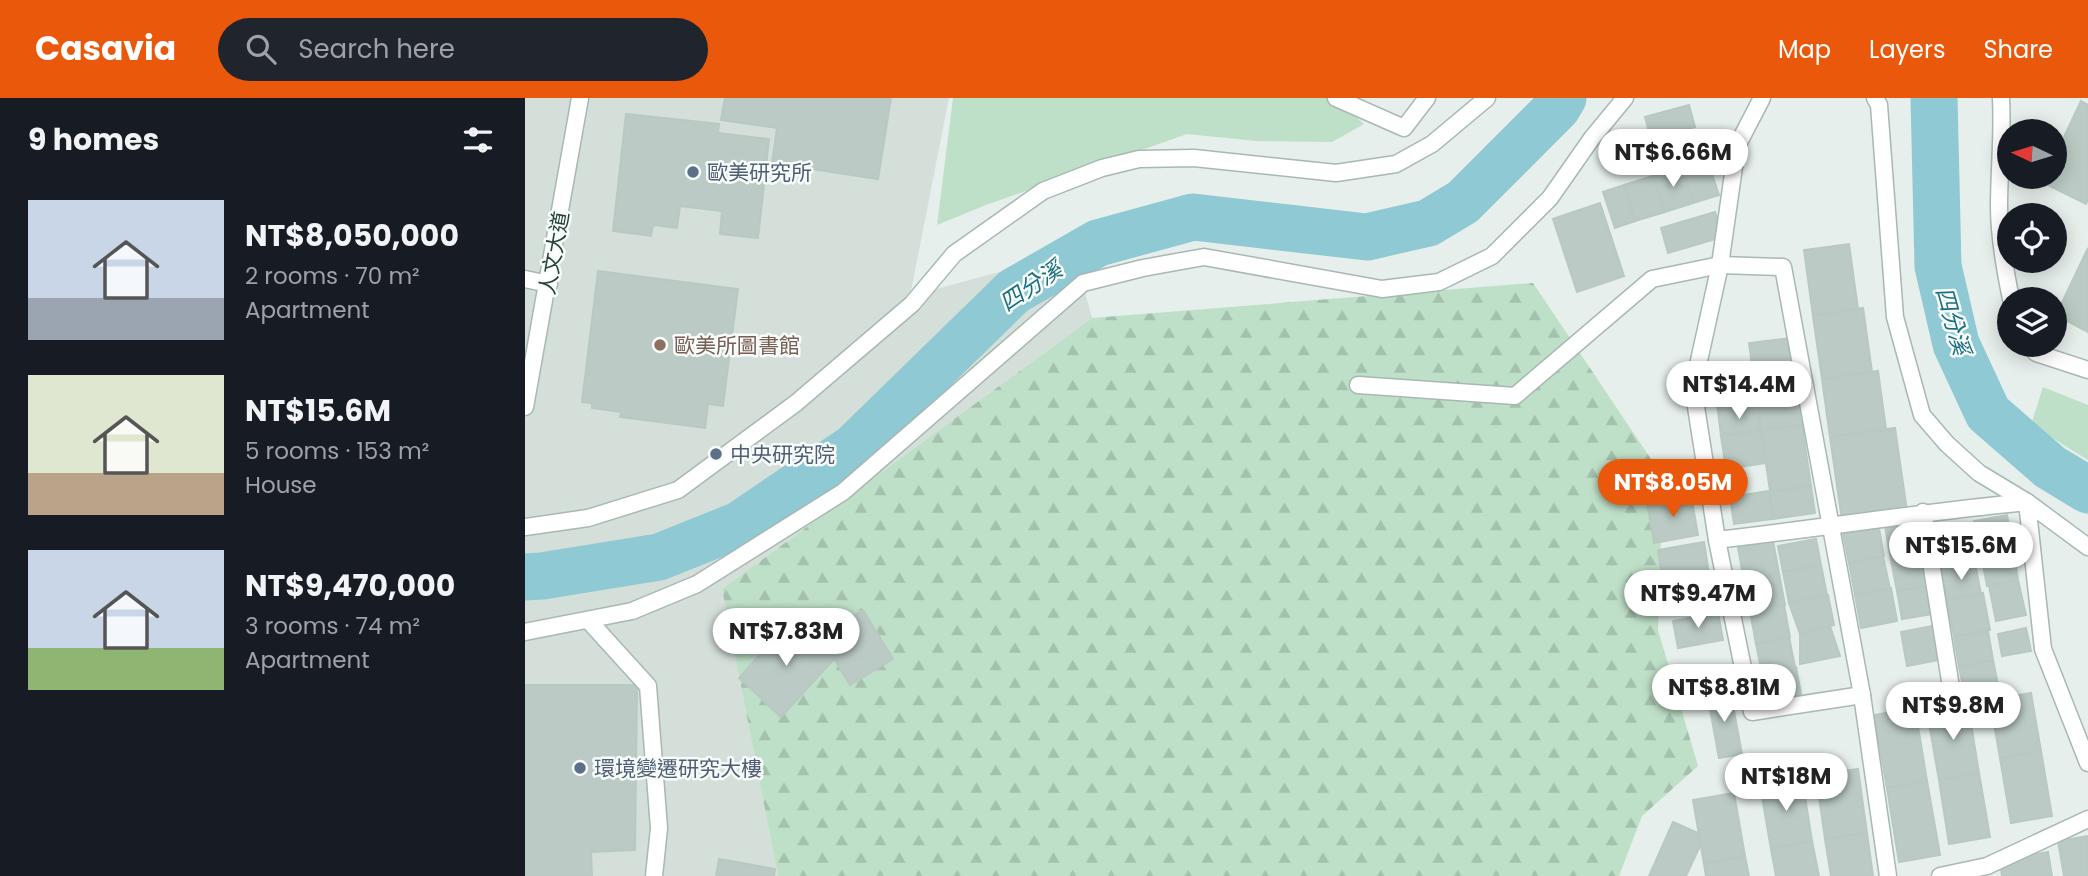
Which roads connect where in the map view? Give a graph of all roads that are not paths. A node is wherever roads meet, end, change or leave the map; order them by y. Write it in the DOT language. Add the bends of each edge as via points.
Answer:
graph roads {
  1 [pos="580,98"];
  2 [pos="1336,98"];
  3 [pos="1427,98"];
  4 [pos="1487,98"];
  5 [pos="1625,98"];
  6 [pos="1762,98"];
  7 [pos="1875,98"];
  8 [pos="2001,98"];
  9 [pos="1720,265"];
  10 [pos="525,279"];
  11 [pos="548,284"];
  12 [pos="2008,287"];
  13 [pos="2048,357"];
  14 [pos="2088,370"];
  15 [pos="1359,385"];
  16 [pos="525,407"];
  17 [pos="2027,502"];
  18 [pos="1923,512"];
  19 [pos="525,527"];
  20 [pos="1830,527"];
  21 [pos="1717,540"];
  22 [pos="2088,547"];
  23 [pos="589,621"];
  24 [pos="525,632"];
  25 [pos="1862,695"];
  26 [pos="1954,706"];
  27 [pos="2088,763"];
  28 [pos="2088,819"];
  29 [pos="1988,871"];
  30 [pos="654,876"];
  31 [pos="1888,876"];
  32 [pos="1940,876"];
  1 -- 11 [label="lane, 人文大道"];
  2 -- 3 [label="lane" via="1404,128"];
  4 -- 19 [label="lane" via="1432,145 1396,164 1336,173 1194,158 1139,159 1043,191 954,254 912,303 859,349 796,403 678,491 588,518"];
  5 -- 23 [label="lane" via="1550,198 1492,256 1439,282 1382,289 1204,257 1083,283 843,492 697,584 632,611"];
  6 -- 9 [label="lane" via="1737,146"];
  7 -- 17 [label="lane" via="1895,317 1922,415 1979,474"];
  8 -- 12 [label="lane" via="1999,210"];
  9 -- 15 [label="lane" via="1652,279 1515,396"];
  9 -- 20 [label="lane" via="1783,267"];
  9 -- 21 [label="lane" via="1693,388"];
  10 -- 11 [label="lane"];
  11 -- 16 [label="lane, 人文大道"];
  13 -- 14 [label="lane"];
  17 -- 18 [label="lane"];
  17 -- 22 [label="lane"];
  17 -- 27 [label="lane" via="2043,649"];
  18 -- 20 [label="lane"];
  18 -- 26 [label="lane"];
  20 -- 21 [label="lane"];
  20 -- 25 [label="lane"];
  21 -- 25 [label="lane" via="1752,712"];
  23 -- 24 [label="lane"];
  23 -- 30 [label="lane" via="648,686 659,828"];
  25 -- 31 [label="lane"];
  28 -- 29 [label="lane"];
  29 -- 32 [label="lane"];
}
